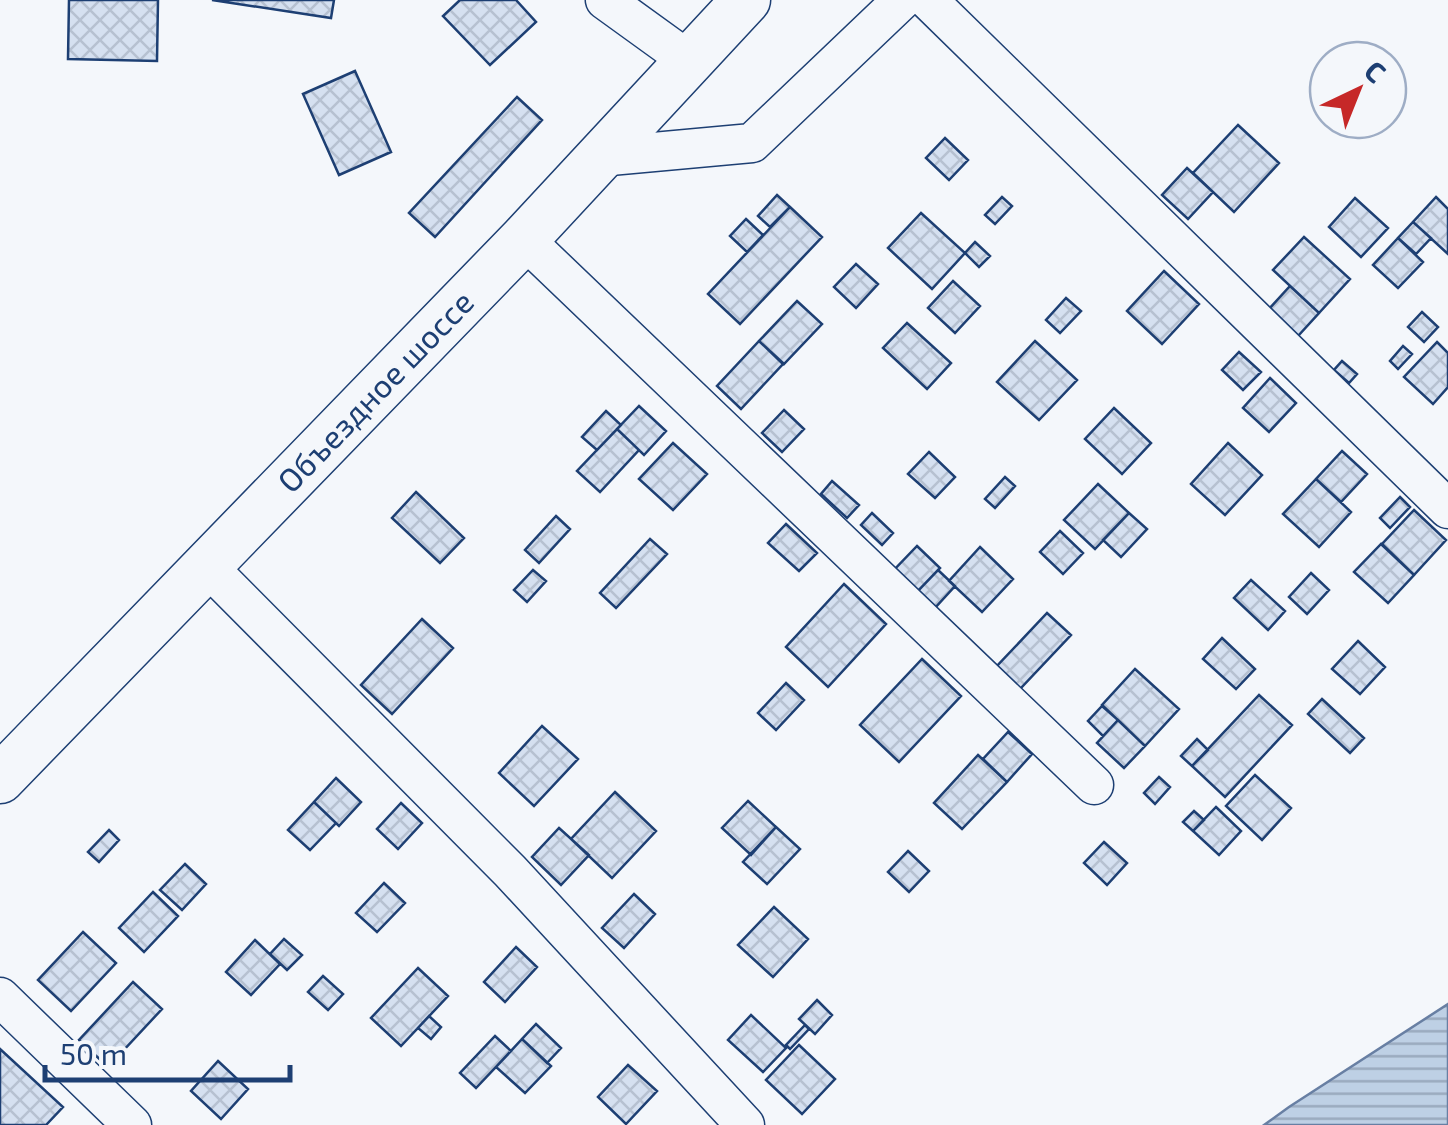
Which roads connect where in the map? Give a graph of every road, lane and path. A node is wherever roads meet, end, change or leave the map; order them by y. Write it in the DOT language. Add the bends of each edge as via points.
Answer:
graph roads {
  1 [pos="605,0"];
  2 [pos="746,0"];
  3 [pos="902,0"];
  4 [pos="928,0"];
  5 [pos="688,60"];
  6 [pos="599,157"];
  7 [pos="524,239"];
  8 [pos="1448,509"];
  9 [pos="207,566"];
  10 [pos="0,779"];
  11 [pos="1094,785"];
  12 [pos="0,997"];
  13 [pos="132,1125"];
  14 [pos="745,1125"];
  1 -- 5 [label="street"];
  2 -- 5 [label="main road, Объездное шоссе"];
  3 -- 6 [label="street" via="752,143"];
  4 -- 8 [label="street"];
  5 -- 6 [label="main road, Объездное шоссе"];
  6 -- 7 [label="main road, Объездное шоссе"];
  7 -- 9 [label="main road, Объездное шоссе"];
  7 -- 11 [label="street"];
  9 -- 10 [label="main road, Объездное шоссе"];
  9 -- 14 [label="street" via="510,872"];
  12 -- 13 [label="street"];
}
